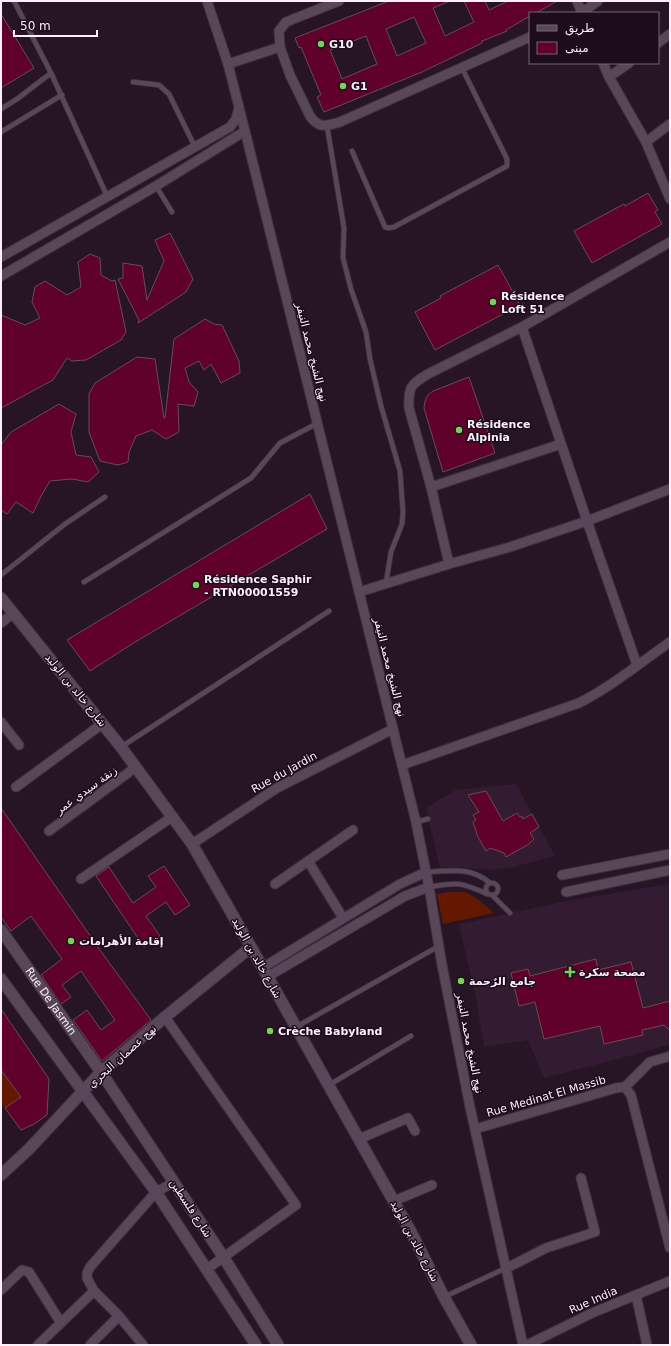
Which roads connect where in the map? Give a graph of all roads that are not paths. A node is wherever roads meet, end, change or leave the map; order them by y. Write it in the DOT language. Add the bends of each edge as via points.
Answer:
graph roads {
  1 [pos="14,1"];
  2 [pos="208,1"];
  3 [pos="339,1"];
  4 [pos="577,1"];
  5 [pos="598,1"];
  6 [pos="582,12"];
  7 [pos="583,12"];
  8 [pos="670,34"];
  9 [pos="529,36"];
  10 [pos="659,42"];
  11 [pos="280,47"];
  12 [pos="228,64"];
  13 [pos="603,64"];
  14 [pos="628,64"];
  15 [pos="462,68"];
  16 [pos="51,73"];
  17 [pos="609,77"];
  18 [pos="133,82"];
  19 [pos="62,94"];
  20 [pos="1,108"];
  21 [pos="239,108"];
  22 [pos="670,124"];
  23 [pos="327,126"];
  24 [pos="245,130"];
  25 [pos="1,132"];
  26 [pos="646,142"];
  27 [pos="195,147"];
  28 [pos="352,151"];
  29 [pos="156,186"];
  30 [pos="107,196"];
  31 [pos="670,199"];
  32 [pos="172,212"];
  33 [pos="670,242"];
  34 [pos="1,257"];
  35 [pos="1,276"];
  36 [pos="522,327"];
  37 [pos="318,423"];
  38 [pos="561,444"];
  39 [pos="430,487"];
  40 [pos="670,489"];
  41 [pos="105,496"];
  42 [pos="587,521"];
  43 [pos="449,564"];
  44 [pos="1,575"];
  45 [pos="84,582"];
  46 [pos="386,583"];
  47 [pos="359,592"];
  48 [pos="1,598"];
  49 [pos="329,611"];
  50 [pos="14,613"];
  51 [pos="1,623"];
  52 [pos="670,642"];
  53 [pos="637,665"];
  54 [pos="1,722"];
  55 [pos="102,724"];
  56 [pos="393,728"];
  57 [pos="19,745"];
  58 [pos="121,747"];
  59 [pos="402,765"];
  60 [pos="136,768"];
  61 [pos="16,787"];
  62 [pos="172,817"];
  63 [pos="428,819"];
  64 [pos="416,822"];
  65 [pos="353,830"];
  66 [pos="49,831"];
  67 [pos="192,844"];
  68 [pos="670,854"];
  69 [pos="308,861"];
  70 [pos="670,870"];
  71 [pos="426,872"];
  72 [pos="562,875"];
  73 [pos="81,879"];
  74 [pos="490,883"];
  75 [pos="275,884"];
  76 [pos="429,887"];
  77 [pos="566,892"];
  78 [pos="487,894"];
  79 [pos="493,896"];
  80 [pos="510,913"];
  81 [pos="343,918"];
  82 [pos="1,930"];
  83 [pos="439,946"];
  84 [pos="251,947"];
  85 [pos="265,972"];
  86 [pos="1,979"];
  87 [pos="165,1017"];
  88 [pos="296,1027"];
  89 [pos="411,1036"];
  90 [pos="670,1056"];
  91 [pos="102,1072"];
  92 [pos="329,1085"];
  93 [pos="625,1087"];
  94 [pos="82,1092"];
  95 [pos="475,1129"];
  96 [pos="414,1131"];
  97 [pos="359,1139"];
  98 [pos="1,1175"];
  99 [pos="581,1178"];
  100 [pos="174,1182"];
  101 [pos="432,1185"];
  102 [pos="156,1192"];
  103 [pos="394,1201"];
  104 [pos="670,1248"];
  105 [pos="224,1258"];
  106 [pos="506,1268"];
  107 [pos="208,1269"];
  108 [pos="670,1281"];
  109 [pos="1,1290"];
  110 [pos="94,1290"];
  111 [pos="636,1295"];
  112 [pos="444,1297"];
  113 [pos="119,1316"];
  114 [pos="61,1323"];
  115 [pos="274,1343"];
  116 [pos="38,1345"];
  117 [pos="90,1345"];
  118 [pos="144,1345"];
  119 [pos="256,1345"];
  120 [pos="471,1345"];
  121 [pos="523,1345"];
  122 [pos="527,1345"];
  123 [pos="647,1345"];
  1 -- 16 [label="lane"];
  2 -- 12 [label="street, نهج الشيخ محمد النيفر"];
  3 -- 11 [label="street" via="286,22 279,31"];
  4 -- 6 [label="street"];
  5 -- 7 [label="street"];
  8 -- 10 [label="street"];
  9 -- 15 [label="street"];
  11 -- 12 [label="street"];
  11 -- 23 [label="street" via="310,116 314,122"];
  12 -- 21 [label="street, نهج الشيخ محمد النيفر"];
  13 -- 17 [label="street"];
  14 -- 17 [label="street"];
  15 -- 23 [label="street"];
  15 -- 28 [label="lane" via="507,159 506,166 389,228 385,227"];
  16 -- 19 [label="lane"];
  16 -- 20 [label="lane"];
  17 -- 26 [label="street"];
  18 -- 27 [label="lane" via="159,85 169,94"];
  19 -- 25 [label="lane"];
  19 -- 30 [label="lane"];
  21 -- 24 [label="street, نهج الشيخ محمد النيفر"];
  21 -- 27 [label="street" via="230,127"];
  22 -- 26 [label="street"];
  23 -- 46 [label="lane" via="344,228 343,258 350,288 366,332 381,406 400,471 402,524 391,552"];
  24 -- 29 [label="street"];
  24 -- 37 [label="street, نهج الشيخ محمد النيفر"];
  26 -- 31 [label="street"];
  27 -- 30 [label="street"];
  29 -- 32 [label="lane"];
  29 -- 35 [label="street"];
  30 -- 34 [label="street"];
  33 -- 36 [label="street"];
  36 -- 38 [label="street"];
  36 -- 39 [label="street" via="430,373 411,387 408,395 409,408"];
  37 -- 45 [label="lane" via="280,443 251,478"];
  37 -- 47 [label="street, نهج الشيخ محمد النيفر"];
  38 -- 39 [label="street"];
  38 -- 42 [label="street"];
  39 -- 43 [label="street"];
  40 -- 42 [label="street"];
  41 -- 44 [label="lane"];
  42 -- 43 [label="street"];
  42 -- 53 [label="street"];
  43 -- 46 [label="street"];
  46 -- 47 [label="street"];
  47 -- 56 [label="street, نهج الشيخ محمد النيفر"];
  48 -- 50 [label="street, شارع خالد بن الوليد"];
  49 -- 58 [label="lane"];
  50 -- 51 [label="street"];
  50 -- 55 [label="street, شارع خالد بن الوليد"];
  52 -- 53 [label="street"];
  53 -- 59 [label="street" via="599,693 579,703"];
  54 -- 57 [label="street"];
  55 -- 58 [label="street, شارع خالد بن الوليد"];
  55 -- 61 [label="street"];
  56 -- 59 [label="street, نهج الشيخ محمد النيفر"];
  56 -- 67 [label="street, Rue du Jardin" via="277,788"];
  58 -- 60 [label="street, شارع خالد بن الوليد"];
  59 -- 64 [label="street, نهج الشيخ محمد النيفر"];
  60 -- 62 [label="street, شارع خالد بن الوليد"];
  60 -- 66 [label="street, زنقة سيدي عمر"];
  62 -- 67 [label="street, شارع خالد بن الوليد"];
  62 -- 73 [label="street"];
  63 -- 64 [label="lane"];
  64 -- 71 [label="street, نهج الشيخ محمد النيفر"];
  65 -- 69 [label="street"];
  67 -- 84 [label="street, شارع خالد بن الوليد"];
  68 -- 72 [label="street"];
  69 -- 75 [label="street"];
  69 -- 81 [label="street"];
  70 -- 77 [label="street"];
  71 -- 74 [label="lane" via="470,872"];
  71 -- 76 [label="street, نهج الشيخ محمد النيفر"];
  71 -- 81 [label="street" via="400,884"];
  74 -- 78 [label="lane" via="486,888"];
  74 -- 79 [label="lane" via="496,884 498,888"];
  76 -- 78 [label="lane" via="449,883 468,885"];
  76 -- 83 [label="street, نهج الشيخ محمد النيفر"];
  76 -- 85 [label="street" via="405,896"];
  78 -- 79 [label="lane"];
  79 -- 80 [label="lane"];
  81 -- 85 [label="street"];
  82 -- 91 [label="street, Rue De Jasmin"];
  83 -- 88 [label="lane"];
  83 -- 95 [label="street, نهج الشيخ محمد النيفر"];
  84 -- 85 [label="street, شارع خالد بن الوليد"];
  84 -- 87 [label="street, نهج عصمان البحري"];
  85 -- 88 [label="street, شارع خالد بن الوليد"];
  86 -- 94 [label="street"];
  87 -- 91 [label="street, نهج عصمان البحري"];
  87 -- 105 [label="street" via="296,1206"];
  88 -- 92 [label="street, شارع خالد بن الوليد"];
  89 -- 92 [label="lane"];
  90 -- 93 [label="street" via="650,1062"];
  91 -- 94 [label="street, نهج عصمان البحري"];
  91 -- 100 [label="street, شارع فلسطين"];
  92 -- 97 [label="street, شارع خالد بن الوليد"];
  93 -- 95 [label="street, Rue Medinat El Massib"];
  93 -- 104 [label="street" via="631,1094"];
  94 -- 98 [label="street, نهج عصمان البحري"];
  94 -- 102 [label="street, شارع فلسطين"];
  95 -- 106 [label="street, نهج الشيخ محمد النيفر"];
  96 -- 97 [label="street" via="408,1118"];
  97 -- 103 [label="street, شارع خالد بن الوليد"];
  99 -- 106 [label="street" via="595,1232 546,1248"];
  100 -- 102 [label="street"];
  100 -- 105 [label="street, شارع فلسطين"];
  101 -- 103 [label="street"];
  102 -- 107 [label="street, شارع فلسطين"];
  102 -- 110 [label="street" via="90,1267 87,1278"];
  103 -- 112 [label="street, شارع خالد بن الوليد"];
  105 -- 107 [label="street"];
  105 -- 115 [label="street, شارع فلسطين"];
  106 -- 112 [label="lane"];
  106 -- 121 [label="street, نهج الشيخ محمد النيفر"];
  107 -- 119 [label="street, شارع فلسطين"];
  108 -- 111 [label="street, Rue India"];
  109 -- 114 [label="street" via="22,1270 28,1272"];
  110 -- 113 [label="street"];
  110 -- 114 [label="street"];
  111 -- 122 [label="street, Rue India"];
  111 -- 123 [label="street"];
  112 -- 120 [label="street, شارع خالد بن الوليد"];
  113 -- 117 [label="street"];
  113 -- 118 [label="street"];
  114 -- 116 [label="street"];
}
